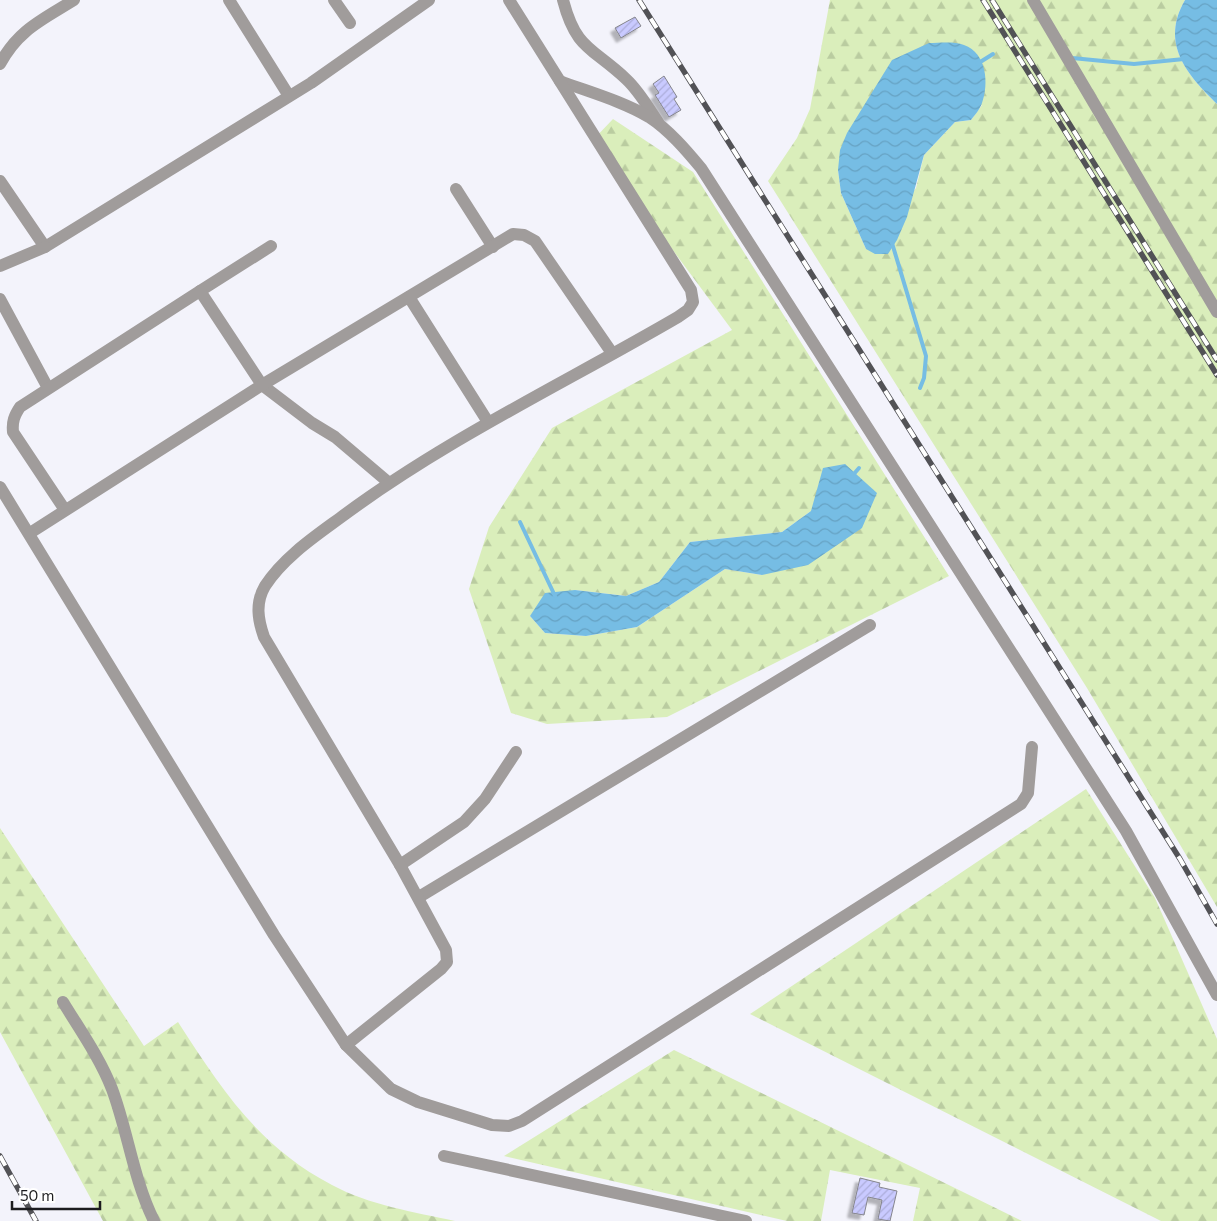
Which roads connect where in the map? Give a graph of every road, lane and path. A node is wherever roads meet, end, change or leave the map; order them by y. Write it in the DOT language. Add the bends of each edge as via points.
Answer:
graph roads {
  1 [pos="74,0"];
  2 [pos="229,0"];
  3 [pos="334,0"];
  4 [pos="428,0"];
  5 [pos="509,0"];
  6 [pos="563,0"];
  7 [pos="1033,0"];
  8 [pos="350,23"];
  9 [pos="0,64"];
  10 [pos="560,81"];
  11 [pos="289,96"];
  12 [pos="660,126"];
  13 [pos="0,181"];
  14 [pos="456,189"];
  15 [pos="272,246"];
  16 [pos="45,247"];
  17 [pos="493,247"];
  18 [pos="0,266"];
  19 [pos="200,291"];
  20 [pos="409,297"];
  21 [pos="0,299"];
  22 [pos="1217,312"];
  23 [pos="612,353"];
  24 [pos="262,385"];
  25 [pos="48,388"];
  26 [pos="488,422"];
  27 [pos="388,482"];
  28 [pos="0,487"];
  29 [pos="65,510"];
  30 [pos="30,533"];
  31 [pos="870,625"];
  32 [pos="1032,747"];
  33 [pos="516,752"];
  34 [pos="400,865"];
  35 [pos="419,897"];
  36 [pos="1217,996"];
  37 [pos="63,1002"];
  38 [pos="346,1045"];
  39 [pos="444,1156"];
  40 [pos="154,1221"];
  41 [pos="746,1221"];
  1 -- 9 [label="lane" via="25,30 9,47"];
  2 -- 11 [label="lane"];
  3 -- 8 [label="lane"];
  4 -- 11 [label="lane" via="395,26"];
  5 -- 10 [label="lane"];
  6 -- 12 [label="lane" via="571,27 580,41 626,79"];
  7 -- 22 [label="lane"];
  10 -- 12 [label="lane" via="632,108"];
  10 -- 23 [label="lane" via="691,290 693,302 688,310"];
  11 -- 16 [label="lane"];
  12 -- 36 [label="lane" via="683,147 712,185 1075,750 1150,873"];
  13 -- 16 [label="lane"];
  14 -- 17 [label="lane"];
  15 -- 19 [label="lane"];
  16 -- 18 [label="lane"];
  17 -- 20 [label="lane"];
  17 -- 23 [label="lane" via="513,234 535,241"];
  19 -- 24 [label="lane"];
  19 -- 25 [label="lane"];
  20 -- 24 [label="lane"];
  20 -- 26 [label="lane"];
  21 -- 25 [label="lane"];
  23 -- 26 [label="lane"];
  24 -- 27 [label="lane" via="298,414 335,437"];
  24 -- 29 [label="lane"];
  25 -- 29 [label="lane" via="20,407 12,423 14,432"];
  26 -- 27 [label="lane"];
  27 -- 34 [label="lane" via="297,552 274,574 264,588 258,619 264,637"];
  28 -- 30 [label="lane"];
  29 -- 30 [label="lane"];
  30 -- 38 [label="lane" via="133,707"];
  31 -- 35 [label="lane"];
  32 -- 38 [label="lane" via="1028,793 1021,804 522,1121 509,1126 492,1125 418,1102 391,1090"];
  33 -- 34 [label="lane" via="485,798 464,822"];
  34 -- 35 [label="lane"];
  35 -- 38 [label="lane" via="446,950 447,962"];
  37 -- 40 [label="lane" via="112,1091 134,1170"];
  39 -- 41 [label="lane"];
}
